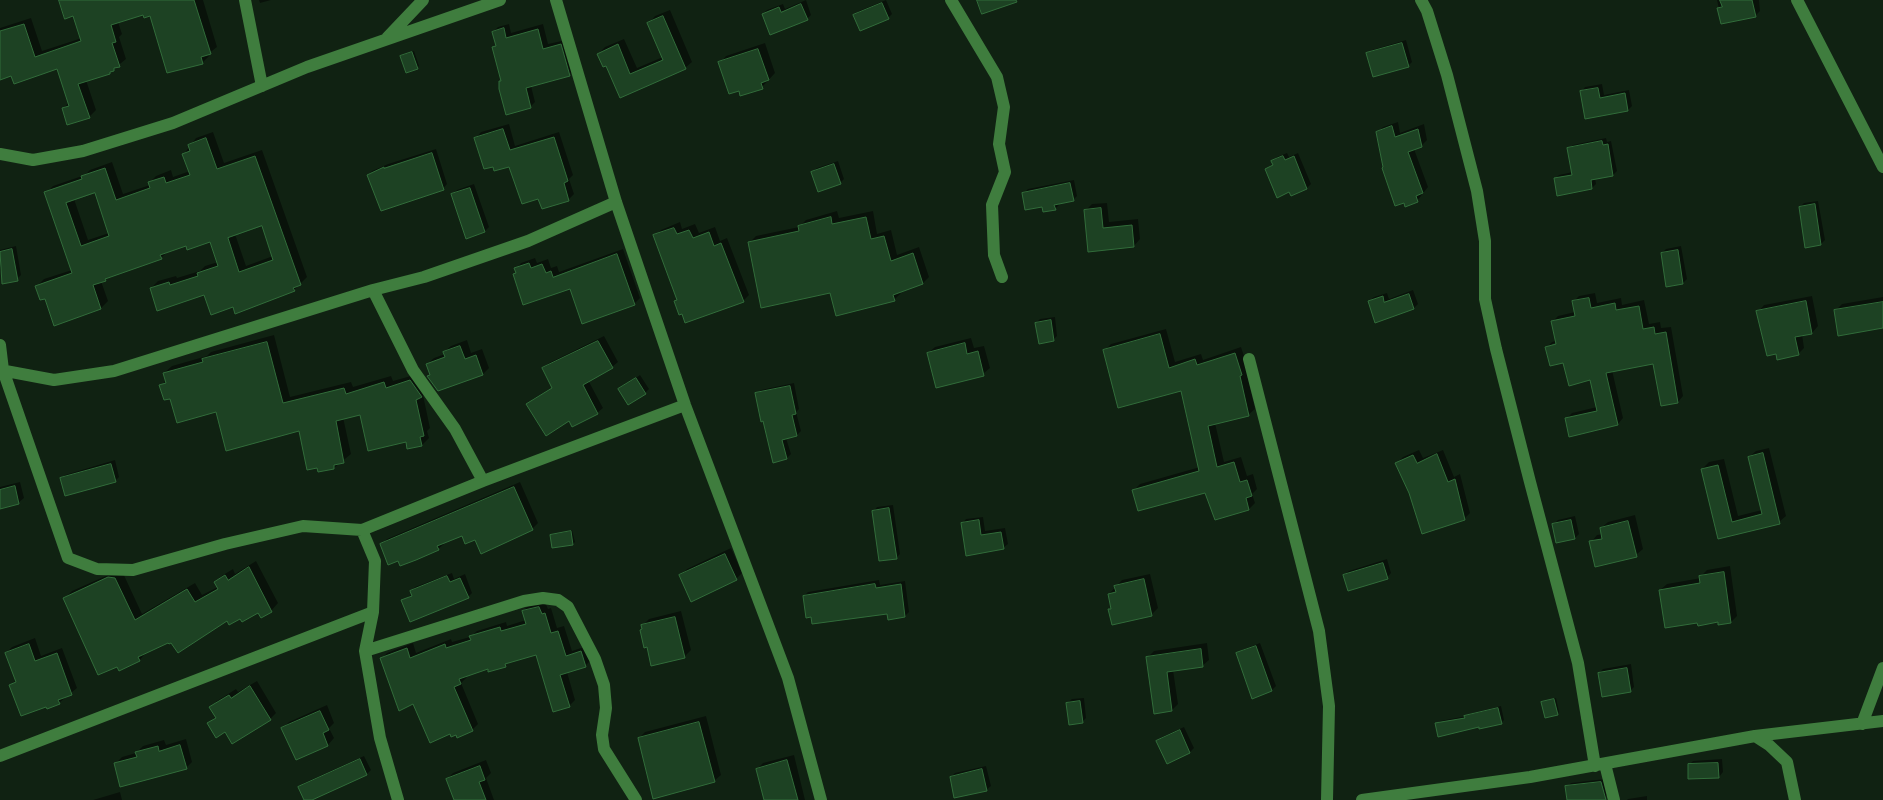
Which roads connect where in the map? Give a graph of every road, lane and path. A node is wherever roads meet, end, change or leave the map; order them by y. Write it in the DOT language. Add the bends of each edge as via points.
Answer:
graph roads {
  1 [pos="245,0"];
  2 [pos="423,0"];
  3 [pos="500,0"];
  4 [pos="556,0"];
  5 [pos="951,0"];
  6 [pos="1421,0"];
  7 [pos="1797,0"];
  8 [pos="384,41"];
  9 [pos="262,86"];
  10 [pos="0,154"];
  11 [pos="1883,167"];
  12 [pos="616,202"];
  13 [pos="1002,277"];
  14 [pos="373,290"];
  15 [pos="0,346"];
  16 [pos="1249,359"];
  17 [pos="1,370"];
  18 [pos="685,405"];
  19 [pos="483,481"];
  20 [pos="362,530"];
  21 [pos="373,612"];
  22 [pos="365,651"];
  23 [pos="1883,668"];
  24 [pos="1883,720"];
  25 [pos="1862,724"];
  26 [pos="1755,736"];
  27 [pos="0,756"];
  28 [pos="1600,765"];
  29 [pos="398,800"];
  30 [pos="636,800"];
  31 [pos="821,800"];
  32 [pos="1327,800"];
  33 [pos="1362,800"];
  34 [pos="1614,800"];
  35 [pos="1795,800"];
  1 -- 9 [label="street"];
  2 -- 8 [label="street"];
  3 -- 8 [label="street"];
  4 -- 12 [label="street"];
  5 -- 13 [label="street" via="998,77 1004,106 999,144 1005,172 992,205 994,255"];
  6 -- 28 [label="street" via="1447,75 1477,191 1485,241 1486,299 1496,348 1578,663"];
  7 -- 11 [label="street"];
  8 -- 9 [label="street"];
  9 -- 10 [label="street" via="173,123 83,151 33,160"];
  12 -- 14 [label="street" via="528,241"];
  12 -- 18 [label="street"];
  14 -- 17 [label="street" via="114,371 54,380"];
  14 -- 19 [label="street" via="414,370 455,429"];
  15 -- 17 [label="street"];
  16 -- 32 [label="street" via="1319,631 1330,706"];
  17 -- 20 [label="street" via="68,558 97,569 133,570 303,526"];
  18 -- 19 [label="street"];
  18 -- 31 [label="street" via="788,678"];
  19 -- 20 [label="street"];
  20 -- 21 [label="street" via="375,561"];
  21 -- 22 [label="street"];
  21 -- 27 [label="street"];
  22 -- 29 [label="street" via="380,738"];
  22 -- 30 [label="street" via="524,600 558,600 568,607 595,659 604,685 604,749"];
  23 -- 25 [label="street"];
  24 -- 25 [label="street"];
  25 -- 26 [label="street"];
  26 -- 28 [label="street"];
  26 -- 35 [label="street" via="1787,762"];
  28 -- 33 [label="street" via="1530,778"];
  28 -- 34 [label="street"];
}
